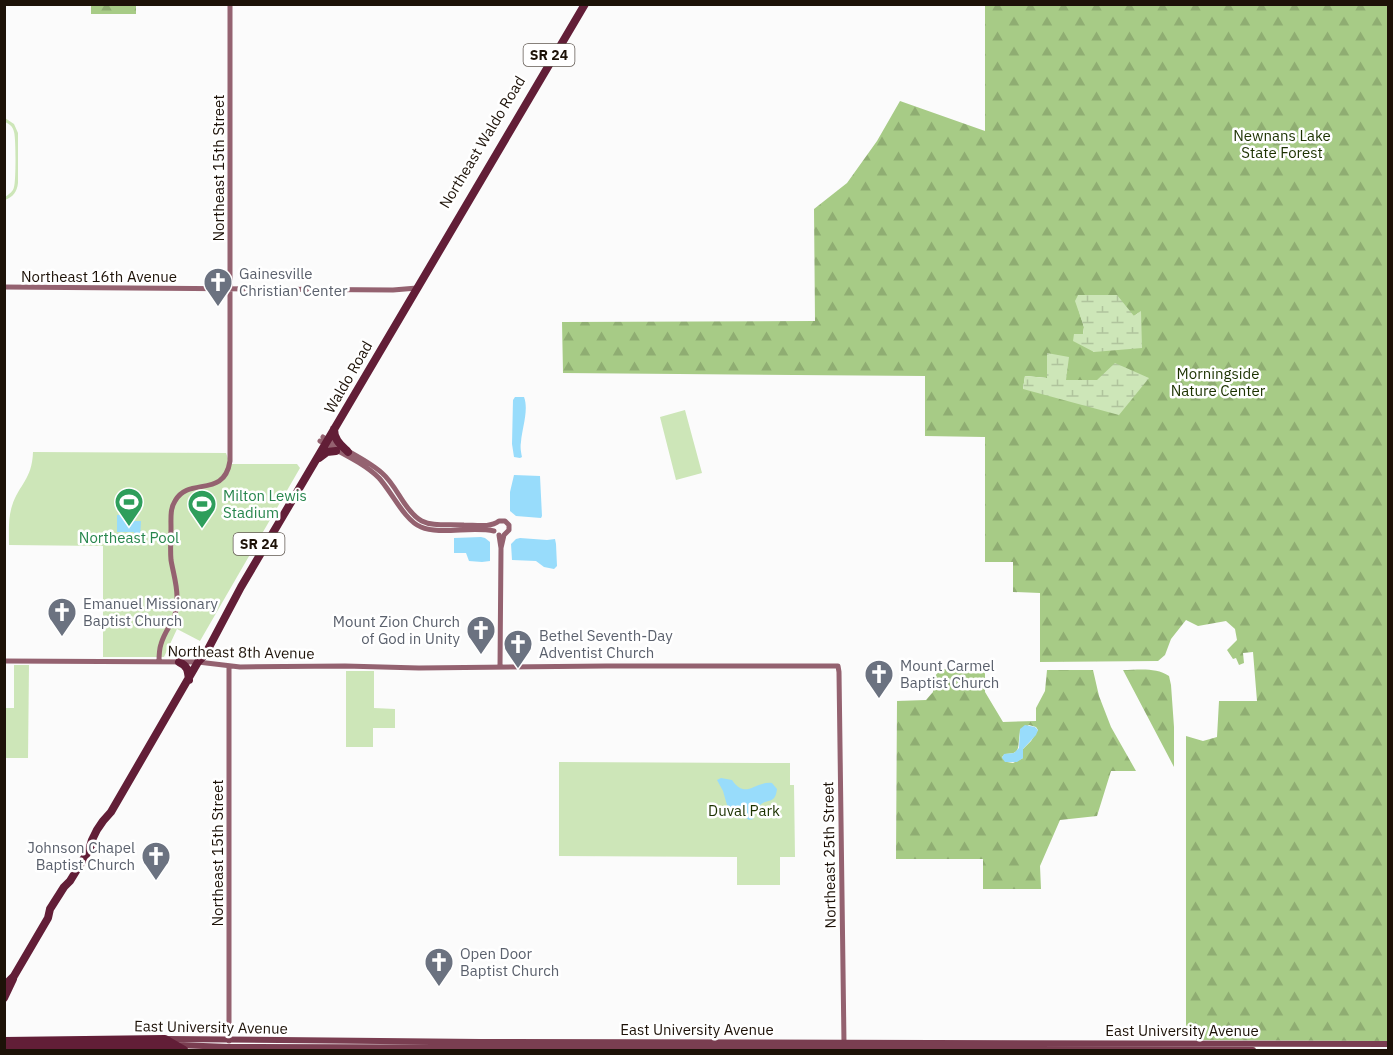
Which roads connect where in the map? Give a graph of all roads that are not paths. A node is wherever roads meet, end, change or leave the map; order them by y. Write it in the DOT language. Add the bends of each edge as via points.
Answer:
graph roads {
  1 [pos="230,4"];
  2 [pos="578,4"];
  3 [pos="585,4"];
  4 [pos="524,108"];
  5 [pos="426,262"];
  6 [pos="4,288"];
  7 [pos="230,288"];
  8 [pos="414,289"];
  9 [pos="334,429"];
  10 [pos="324,441"];
  11 [pos="336,451"];
  12 [pos="348,452"];
  13 [pos="316,460"];
  14 [pos="396,496"];
  15 [pos="4,661"];
  16 [pos="159,662"];
  17 [pos="179,662"];
  18 [pos="198,662"];
  19 [pos="229,666"];
  20 [pos="838,666"];
  21 [pos="500,667"];
  22 [pos="189,681"];
  23 [pos="14,976"];
  24 [pos="4,986"];
  25 [pos="4,998"];
  26 [pos="6,1042"];
  27 [pos="1389,1044"];
  28 [pos="170,1046"];
  29 [pos="229,1046"];
  30 [pos="747,1046"];
  31 [pos="844,1046"];
  32 [pos="865,1046"];
  33 [pos="891,1047"];
  34 [pos="922,1047"];
  35 [pos="936,1047"];
  36 [pos="958,1047"];
  37 [pos="1034,1047"];
  38 [pos="1084,1047"];
  39 [pos="1152,1047"];
  40 [pos="794,1048"];
  41 [pos="184,1050"];
  42 [pos="1252,1050"];
  1 -- 7 [label="street, Northeast 15th Street"];
  2 -- 5 [label="highway, Northeast Waldo Road / SR 24"];
  3 -- 4 [label="highway, Northeast Waldo Road / SR 24"];
  4 -- 8 [label="highway, Waldo Road / SR 24"];
  5 -- 8 [label="highway, Waldo Road / SR 24"];
  6 -- 7 [label="street, Northeast 16th Avenue"];
  7 -- 8 [label="street, Northeast 16th Avenue"];
  7 -- 16 [label="street, Northeast 15th Street" via="229,468 220,481 185,490 171,507 171,559 177,605 174,621 161,641"];
  8 -- 9 [label="highway, Waldo Road / SR 24"];
  8 -- 10 [label="highway, Waldo Road / SR 24"];
  9 -- 10 [label="highway, Waldo Road / SR 24"];
  9 -- 12 [label="highway" via="337,441"];
  10 -- 11 [label="street"];
  10 -- 12 [label="street"];
  10 -- 13 [label="highway, Waldo Road / SR 24"];
  10 -- 18 [label="highway, Waldo Road / SR 24" via="228,598 201,648"];
  11 -- 13 [label="highway"];
  11 -- 14 [label="street" via="375,474"];
  12 -- 14 [label="street" via="381,472"];
  13 -- 18 [label="highway, Waldo Road / SR 24"];
  14 -- 21 [label="street" via="414,516 428,524 498,532"];
  15 -- 16 [label="street, Northeast 8th Avenue"];
  16 -- 17 [label="street, Northeast 8th Avenue"];
  17 -- 18 [label="street, Northeast 8th Avenue"];
  17 -- 22 [label="highway" via="188,668"];
  18 -- 19 [label="street, Northeast 8th Avenue"];
  18 -- 22 [label="highway, Waldo Road / SR 24"];
  19 -- 21 [label="street, Northeast 8th Avenue"];
  19 -- 29 [label="street, Northeast 15th Street"];
  20 -- 21 [label="street, Northeast 8th Avenue"];
  20 -- 31 [label="street, Northeast 25th Street"];
  22 -- 23 [label="highway, Waldo Road / SR 24" via="90,842 68,889"];
  23 -- 24 [label="highway, Waldo Road / SR 24"];
  23 -- 25 [label="highway, Waldo Road / SR 24"];
  26 -- 28 [label="highway, East University Avenue"];
  27 -- 39 [label="main road, East University Avenue"];
  28 -- 29 [label="main road, East University Avenue"];
  28 -- 29 [label="main road, East University Avenue"];
  28 -- 41 [label="highway"];
  29 -- 30 [label="main road, East University Avenue"];
  30 -- 40 [label="main road, East University Avenue"];
  31 -- 32 [label="main road, East University Avenue"];
  31 -- 40 [label="main road, East University Avenue"];
  32 -- 33 [label="main road, East University Avenue"];
  33 -- 34 [label="main road, East University Avenue"];
  34 -- 35 [label="main road, East University Avenue"];
  35 -- 36 [label="main road, East University Avenue"];
  36 -- 37 [label="main road, East University Avenue"];
  37 -- 38 [label="main road, East University Avenue"];
  38 -- 39 [label="main road, East University Avenue"];
  39 -- 42 [label="main road, East University Avenue"];
}
